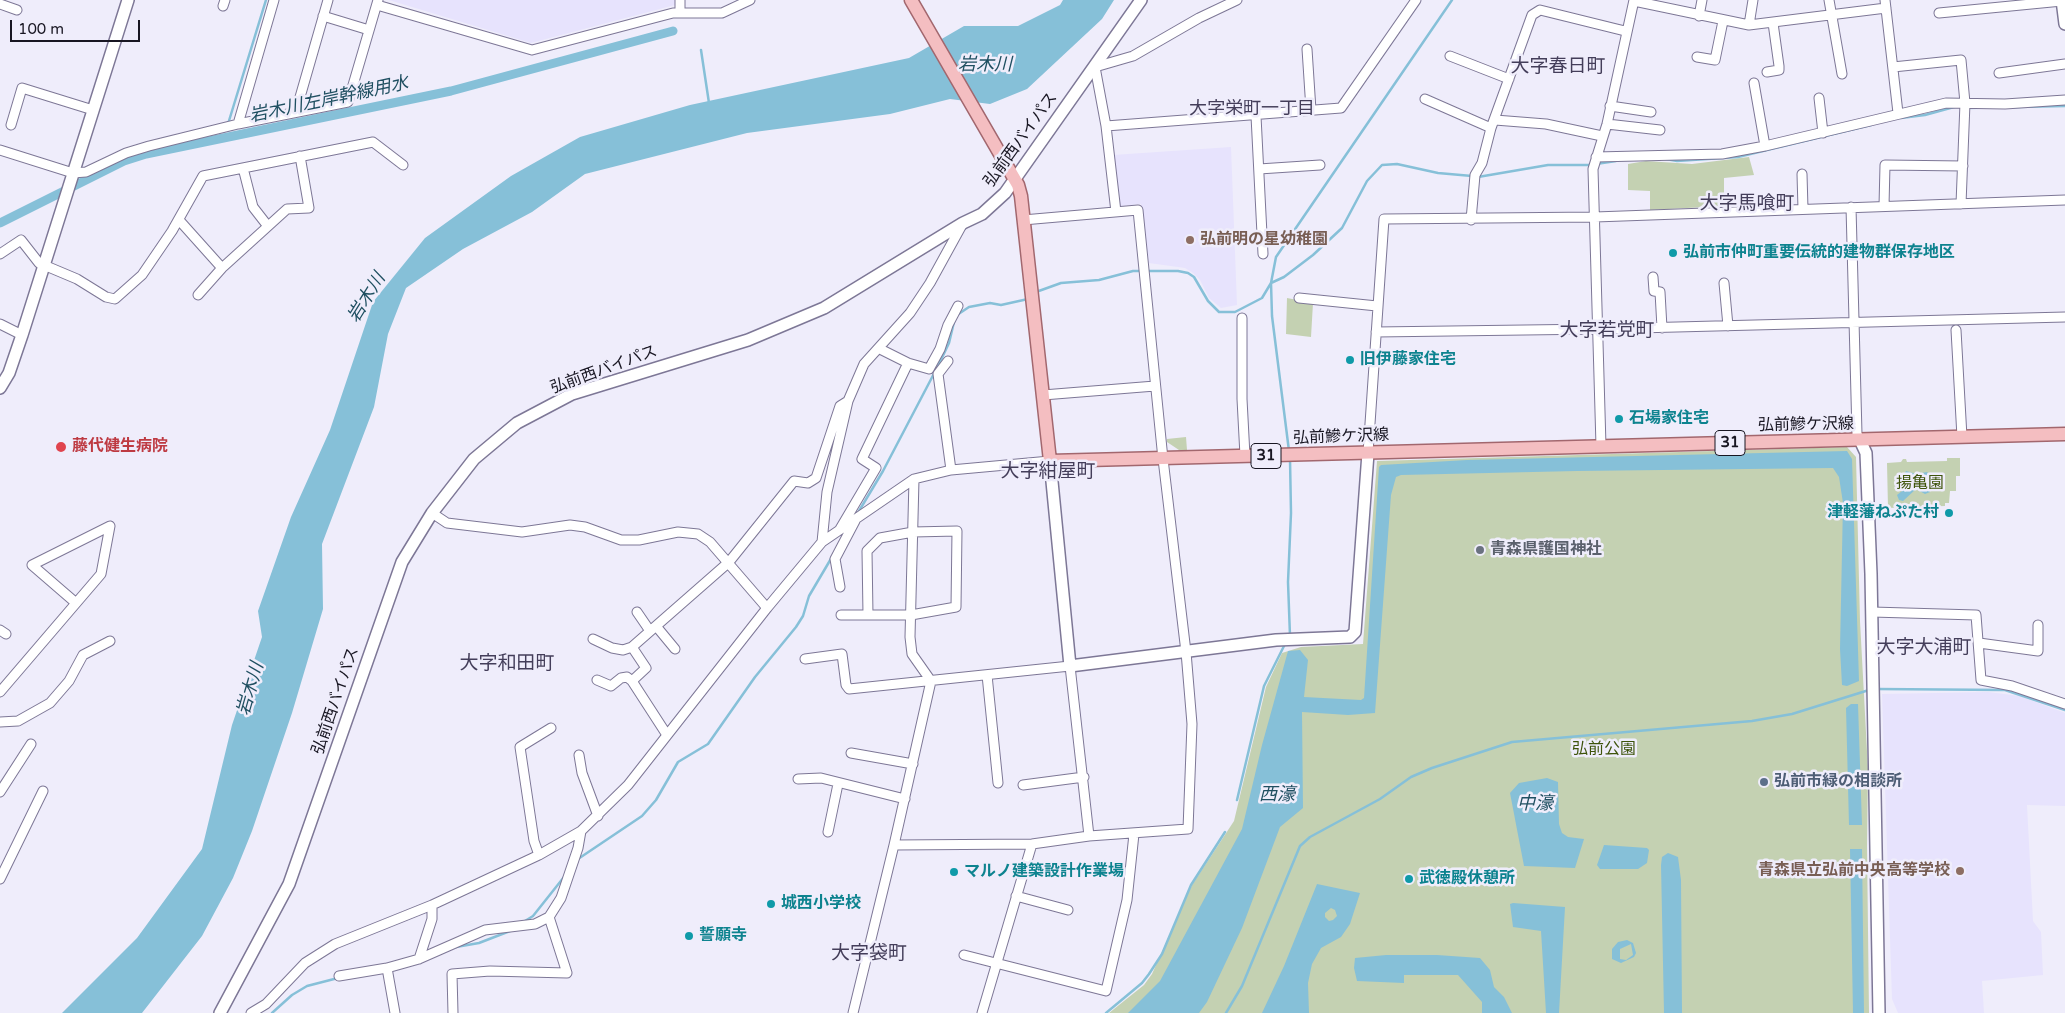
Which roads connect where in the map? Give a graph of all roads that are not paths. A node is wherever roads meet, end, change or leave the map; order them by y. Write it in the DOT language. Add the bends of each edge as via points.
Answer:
graph roads {
  1 [pos="128,0"];
  2 [pos="274,0"];
  3 [pos="328,0"];
  4 [pos="680,0"];
  5 [pos="750,0"];
  6 [pos="911,0"];
  7 [pos="1141,0"];
  8 [pos="1237,0"];
  9 [pos="1416,0"];
  10 [pos="1634,0"];
  11 [pos="1702,0"];
  12 [pos="1753,0"];
  13 [pos="1830,0"];
  14 [pos="2062,0"];
  15 [pos="378,2"];
  16 [pos="0,4"];
  17 [pos="1886,4"];
  18 [pos="16,10"];
  19 [pos="680,13"];
  20 [pos="1939,14"];
  21 [pos="1831,15"];
  22 [pos="323,16"];
  23 [pos="1699,16"];
  24 [pos="1723,21"];
  25 [pos="1774,23"];
  26 [pos="2065,24"];
  27 [pos="1749,25"];
  28 [pos="369,30"];
  29 [pos="1625,31"];
  30 [pos="1307,49"];
  31 [pos="1450,56"];
  32 [pos="1697,57"];
  33 [pos="2065,64"];
  34 [pos="1095,67"];
  35 [pos="1893,68"];
  36 [pos="1767,72"];
  37 [pos="1999,73"];
  38 [pos="1842,74"];
  39 [pos="1509,79"];
  40 [pos="1754,83"];
  41 [pos="1819,98"];
  42 [pos="1425,99"];
  43 [pos="2065,100"];
  44 [pos="1610,106"];
  45 [pos="1965,107"];
  46 [pos="93,110"];
  47 [pos="1312,110"];
  48 [pos="296,112"];
  49 [pos="1652,112"];
  50 [pos="1898,113"];
  51 [pos="1256,116"];
  52 [pos="238,124"];
  53 [pos="1493,124"];
  54 [pos="1607,124"];
  55 [pos="10,125"];
  56 [pos="1106,126"];
  57 [pos="1660,130"];
  58 [pos="1822,133"];
  59 [pos="1602,136"];
  60 [pos="1765,146"];
  61 [pos="0,150"];
  62 [pos="300,156"];
  63 [pos="1594,163"];
  64 [pos="403,165"];
  65 [pos="1320,165"];
  66 [pos="1963,166"];
  67 [pos="243,168"];
  68 [pos="1259,169"];
  69 [pos="73,173"];
  70 [pos="1802,174"];
  71 [pos="1015,178"];
  72 [pos="2065,200"];
  73 [pos="1961,204"];
  74 [pos="1884,206"];
  75 [pos="1851,207"];
  76 [pos="1803,209"];
  77 [pos="1116,212"];
  78 [pos="1595,217"];
  79 [pos="179,220"];
  80 [pos="1023,220"];
  81 [pos="1471,220"];
  82 [pos="963,223"];
  83 [pos="268,225"];
  84 [pos="0,254"];
  85 [pos="1263,254"];
  86 [pos="44,265"];
  87 [pos="222,268"];
  88 [pos="1653,277"];
  89 [pos="1724,283"];
  90 [pos="198,295"];
  91 [pos="1299,298"];
  92 [pos="958,306"];
  93 [pos="1377,306"];
  94 [pos="2065,317"];
  95 [pos="1242,318"];
  96 [pos="1853,323"];
  97 [pos="0,324"];
  98 [pos="1728,326"];
  99 [pos="1662,328"];
  100 [pos="1599,329"];
  101 [pos="1956,330"];
  102 [pos="1376,332"];
  103 [pos="22,335"];
  104 [pos="880,349"];
  105 [pos="948,361"];
  106 [pos="908,363"];
  107 [pos="1155,386"];
  108 [pos="0,388"];
  109 [pos="1043,395"];
  110 [pos="848,400"];
  111 [pos="2065,434"];
  112 [pos="1962,437"];
  113 [pos="1860,440"];
  114 [pos="1601,446"];
  115 [pos="1368,453"];
  116 [pos="1245,456"];
  117 [pos="1163,458"];
  118 [pos="1050,461"];
  119 [pos="951,470"];
  120 [pos="914,479"];
  121 [pos="432,513"];
  122 [pos="855,521"];
  123 [pos="839,531"];
  124 [pos="913,532"];
  125 [pos="822,542"];
  126 [pos="729,562"];
  127 [pos="840,587"];
  128 [pos="76,603"];
  129 [pos="766,608"];
  130 [pos="637,612"];
  131 [pos="1872,612"];
  132 [pos="841,615"];
  133 [pos="868,615"];
  134 [pos="911,616"];
  135 [pos="2038,624"];
  136 [pos="653,628"];
  137 [pos="593,639"];
  138 [pos="110,641"];
  139 [pos="1978,643"];
  140 [pos="632,647"];
  141 [pos="675,648"];
  142 [pos="1186,652"];
  143 [pos="805,659"];
  144 [pos="1070,666"];
  145 [pos="986,675"];
  146 [pos="597,680"];
  147 [pos="632,680"];
  148 [pos="931,681"];
  149 [pos="0,692"];
  150 [pos="2065,704"];
  151 [pos="0,722"];
  152 [pos="551,728"];
  153 [pos="667,735"];
  154 [pos="31,744"];
  155 [pos="851,753"];
  156 [pos="579,755"];
  157 [pos="912,764"];
  158 [pos="4,777"];
  159 [pos="1084,777"];
  160 [pos="798,779"];
  161 [pos="998,782"];
  162 [pos="838,784"];
  163 [pos="1023,785"];
  164 [pos="43,791"];
  165 [pos="0,792"];
  166 [pos="905,799"];
  167 [pos="598,816"];
  168 [pos="581,831"];
  169 [pos="828,832"];
  170 [pos="1134,834"];
  171 [pos="1089,836"];
  172 [pos="1032,844"];
  173 [pos="894,845"];
  174 [pos="539,855"];
  175 [pos="0,879"];
  176 [pos="1016,896"];
  177 [pos="432,905"];
  178 [pos="1068,910"];
  179 [pos="549,916"];
  180 [pos="964,955"];
  181 [pos="419,959"];
  182 [pos="997,965"];
  183 [pos="387,968"];
  184 [pos="339,976"];
  185 [pos="220,1013"];
  186 [pos="251,1013"];
  187 [pos="396,1013"];
  188 [pos="453,1013"];
  189 [pos="853,1013"];
  190 [pos="982,1013"];
  191 [pos="1879,1013"];
  1 -- 46 [label="street"];
  2 -- 52 [label="street"];
  3 -- 22 [label="street"];
  4 -- 19 [label="street"];
  5 -- 19 [label="street" via="722,13"];
  6 -- 71 [label="main road"];
  7 -- 34 [label="street, 弘前西バイパス"];
  8 -- 34 [label="street" via="1134,56"];
  9 -- 47 [label="street" via="1341,108"];
  10 -- 23 [label="street"];
  10 -- 29 [label="street"];
  11 -- 23 [label="street"];
  12 -- 27 [label="street"];
  13 -- 21 [label="street"];
  14 -- 20 [label="street"];
  14 -- 26 [label="street"];
  15 -- 19 [label="street" via="532,50"];
  15 -- 28 [label="street"];
  16 -- 18 [label="street"];
  17 -- 21 [label="street"];
  17 -- 35 [label="street"];
  21 -- 25 [label="street"];
  21 -- 38 [label="street"];
  22 -- 28 [label="street"];
  22 -- 48 [label="street"];
  23 -- 24 [label="street"];
  24 -- 27 [label="street"];
  24 -- 32 [label="street" via="1716,60"];
  25 -- 27 [label="street"];
  25 -- 36 [label="street" via="1779,66 1778,70"];
  28 -- 48 [label="street" via="348,102"];
  29 -- 39 [label="street" via="1540,10 1527,24"];
  29 -- 44 [label="street"];
  30 -- 47 [label="street"];
  31 -- 39 [label="street"];
  33 -- 37 [label="street"];
  34 -- 56 [label="street"];
  34 -- 71 [label="street, 弘前西バイパス"];
  35 -- 45 [label="street" via="1961,60"];
  35 -- 50 [label="street"];
  39 -- 53 [label="street"];
  40 -- 60 [label="street"];
  41 -- 58 [label="street"];
  42 -- 53 [label="street"];
  43 -- 45 [label="street"];
  44 -- 49 [label="street"];
  44 -- 54 [label="street"];
  45 -- 50 [label="street" via="1946,103"];
  45 -- 66 [label="street"];
  46 -- 55 [label="street" via="22,88"];
  46 -- 69 [label="street"];
  47 -- 51 [label="street"];
  48 -- 52 [label="street"];
  50 -- 58 [label="street"];
  51 -- 56 [label="street"];
  51 -- 68 [label="street"];
  52 -- 69 [label="street" via="141,148 86,172"];
  53 -- 59 [label="street" via="1546,124"];
  53 -- 81 [label="street" via="1482,163 1474,178"];
  54 -- 57 [label="street"];
  54 -- 59 [label="street"];
  56 -- 77 [label="street"];
  58 -- 60 [label="street"];
  59 -- 63 [label="street"];
  60 -- 63 [label="street" via="1706,155 1644,154"];
  61 -- 69 [label="street"];
  62 -- 64 [label="street" via="373,142"];
  62 -- 67 [label="street"];
  62 -- 83 [label="street" via="309,208 287,209"];
  63 -- 78 [label="street"];
  65 -- 68 [label="street"];
  66 -- 73 [label="street"];
  66 -- 74 [label="street" via="1885,165"];
  67 -- 79 [label="street" via="203,176"];
  67 -- 83 [label="street" via="253,207"];
  68 -- 85 [label="street"];
  69 -- 86 [label="street"];
  70 -- 76 [label="street"];
  71 -- 80 [label="main road" via="1021,196"];
  71 -- 82 [label="street, 弘前西バイパス" via="1005,193 982,214"];
  72 -- 73 [label="street"];
  73 -- 74 [label="street"];
  74 -- 75 [label="street"];
  75 -- 76 [label="street"];
  75 -- 96 [label="street"];
  76 -- 78 [label="street"];
  77 -- 80 [label="street"];
  77 -- 107 [label="street" via="1138,210"];
  78 -- 81 [label="street"];
  78 -- 100 [label="street"];
  79 -- 86 [label="street" via="142,275 115,299"];
  79 -- 87 [label="street"];
  80 -- 109 [label="main road"];
  81 -- 93 [label="street" via="1384,219"];
  82 -- 104 [label="street" via="930,283"];
  82 -- 121 [label="street, 弘前西バイパス" via="824,308 748,340 572,394 517,423 474,459"];
  83 -- 87 [label="street"];
  84 -- 86 [label="street" via="21,240"];
  86 -- 103 [label="street"];
  87 -- 90 [label="street"];
  88 -- 99 [label="street" via="1654,291 1660,292"];
  89 -- 98 [label="street"];
  91 -- 93 [label="street"];
  92 -- 106 [label="street" via="930,369"];
  93 -- 102 [label="street"];
  94 -- 96 [label="street"];
  95 -- 116 [label="street"];
  96 -- 98 [label="street"];
  96 -- 113 [label="street" via="1857,434"];
  97 -- 103 [label="street"];
  98 -- 99 [label="street"];
  99 -- 100 [label="street"];
  100 -- 102 [label="street"];
  100 -- 114 [label="street"];
  101 -- 112 [label="street"];
  102 -- 115 [label="street"];
  103 -- 108 [label="street" via="9,373"];
  104 -- 106 [label="street"];
  104 -- 110 [label="street" via="864,364"];
  105 -- 119 [label="street" via="938,374"];
  106 -- 123 [label="street" via="862,459 876,468"];
  107 -- 109 [label="street"];
  107 -- 117 [label="street"];
  109 -- 118 [label="main road"];
  110 -- 125 [label="street" via="828,492"];
  110 -- 126 [label="street" via="840,406 816,478 808,483 794,481"];
  111 -- 112 [label="main road, 弘前鰺ケ沢線 / 31"];
  112 -- 113 [label="main road, 弘前鰺ケ沢線 / 31"];
  113 -- 114 [label="main road, 弘前鰺ケ沢線 / 31"];
  113 -- 131 [label="street" via="1866,452"];
  114 -- 115 [label="main road, 弘前鰺ケ沢線 / 31"];
  115 -- 116 [label="main road, 弘前鰺ケ沢線 / 31"];
  115 -- 142 [label="street" via="1355,632 1342,638 1276,640"];
  116 -- 117 [label="main road, 弘前鰺ケ沢線 / 31"];
  117 -- 118 [label="main road, 弘前鰺ケ沢線 / 31"];
  117 -- 142 [label="street"];
  118 -- 119 [label="street"];
  118 -- 144 [label="street"];
  119 -- 120 [label="street"];
  120 -- 122 [label="street"];
  120 -- 124 [label="street"];
  121 -- 126 [label="street" via="447,523 522,532 570,525 585,527 621,540 639,540 678,532 698,534"];
  121 -- 185 [label="street, 弘前西バイパス" via="402,562 289,884"];
  122 -- 123 [label="street"];
  122 -- 127 [label="street" via="835,559"];
  123 -- 125 [label="street"];
  124 -- 133 [label="street" via="880,538 867,551"];
  124 -- 134 [label="street"];
  124 -- 134 [label="street" via="957,531 956,607"];
  125 -- 129 [label="street"];
  126 -- 129 [label="street"];
  126 -- 136 [label="street"];
  128 -- 128 [label="street" via="101,574 110,526 32,565"];
  128 -- 149 [label="street"];
  129 -- 153 [label="street"];
  130 -- 136 [label="street"];
  131 -- 139 [label="street" via="1976,616"];
  131 -- 191 [label="street"];
  132 -- 133 [label="street"];
  133 -- 134 [label="street"];
  134 -- 148 [label="street" via="912,654"];
  135 -- 139 [label="street" via="2038,651"];
  136 -- 140 [label="street"];
  136 -- 141 [label="street"];
  137 -- 140 [label="street" via="612,648 623,650"];
  138 -- 151 [label="street" via="83,655 70,681 50,703 18,720"];
  139 -- 150 [label="street" via="1981,680 2012,686"];
  140 -- 147 [label="street" via="646,668"];
  142 -- 144 [label="street"];
  142 -- 170 [label="street" via="1192,724 1188,829"];
  143 -- 148 [label="street" via="842,654 849,689"];
  144 -- 145 [label="street"];
  144 -- 159 [label="street"];
  145 -- 148 [label="street"];
  145 -- 161 [label="street"];
  146 -- 147 [label="street" via="611,686 622,678"];
  147 -- 153 [label="street"];
  148 -- 157 [label="street"];
  152 -- 174 [label="street" via="520,747"];
  153 -- 167 [label="street" via="628,785"];
  154 -- 158 [label="street"];
  155 -- 157 [label="street"];
  156 -- 167 [label="street"];
  157 -- 166 [label="street"];
  158 -- 165 [label="street"];
  159 -- 163 [label="street"];
  159 -- 171 [label="street"];
  160 -- 162 [label="street" via="821,778"];
  162 -- 166 [label="street"];
  162 -- 169 [label="street"];
  164 -- 175 [label="street"];
  166 -- 173 [label="street"];
  167 -- 168 [label="street"];
  168 -- 174 [label="street"];
  168 -- 179 [label="street" via="561,898"];
  170 -- 171 [label="street"];
  170 -- 182 [label="street" via="1127,900 1106,991"];
  171 -- 172 [label="street"];
  172 -- 173 [label="street"];
  172 -- 176 [label="street"];
  173 -- 189 [label="street"];
  174 -- 177 [label="street"];
  176 -- 178 [label="street"];
  176 -- 182 [label="street"];
  177 -- 181 [label="street" via="432,919"];
  177 -- 186 [label="street" via="335,944 305,963 266,1004"];
  179 -- 181 [label="street" via="535,924 485,930"];
  179 -- 188 [label="street" via="567,973 490,971 452,974"];
  180 -- 182 [label="street"];
  181 -- 183 [label="street"];
  182 -- 190 [label="street"];
  183 -- 184 [label="street"];
  183 -- 187 [label="street"];
}
